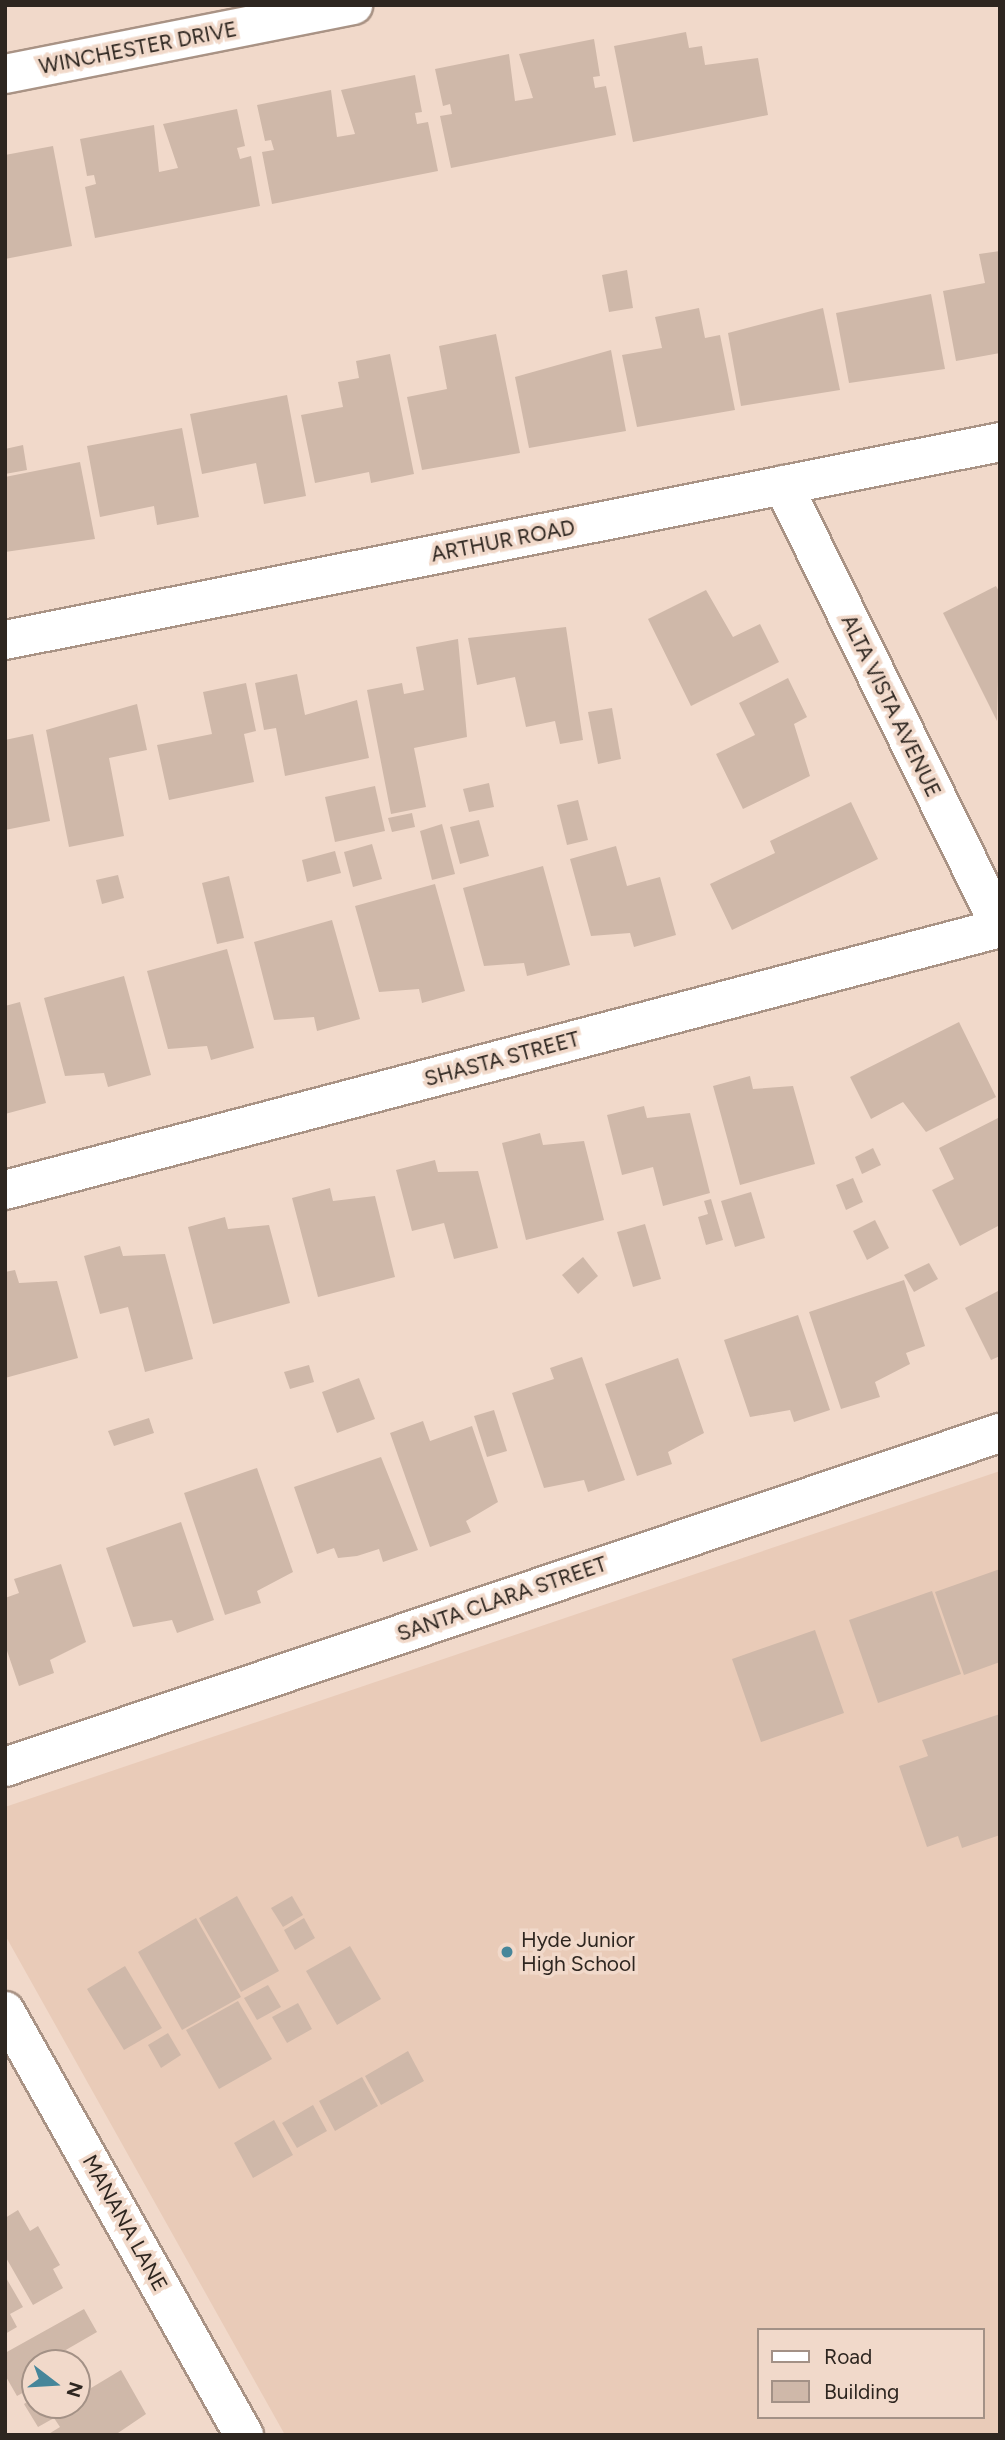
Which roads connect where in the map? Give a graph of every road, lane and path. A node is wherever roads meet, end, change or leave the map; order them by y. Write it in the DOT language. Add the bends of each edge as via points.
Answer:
graph roads {
  1 [pos="352,5"];
  2 [pos="5,74"];
  3 [pos="1000,442"];
  4 [pos="783,485"];
  5 [pos="5,640"];
  6 [pos="1000,927"];
  7 [pos="5,1190"];
  8 [pos="1000,1433"];
  9 [pos="5,1767"];
  10 [pos="5,2011"];
  11 [pos="244,2435"];
  1 -- 2 [label="street, WINCHESTER DRIVE"];
  3 -- 4 [label="street, ARTHUR ROAD"];
  4 -- 5 [label="street, ARTHUR ROAD"];
  4 -- 6 [label="street, ALTA VISTA AVENUE"];
  6 -- 7 [label="street, SHASTA STREET"];
  8 -- 9 [label="street, SANTA CLARA STREET"];
  10 -- 11 [label="street, MANANA LANE"];
}
